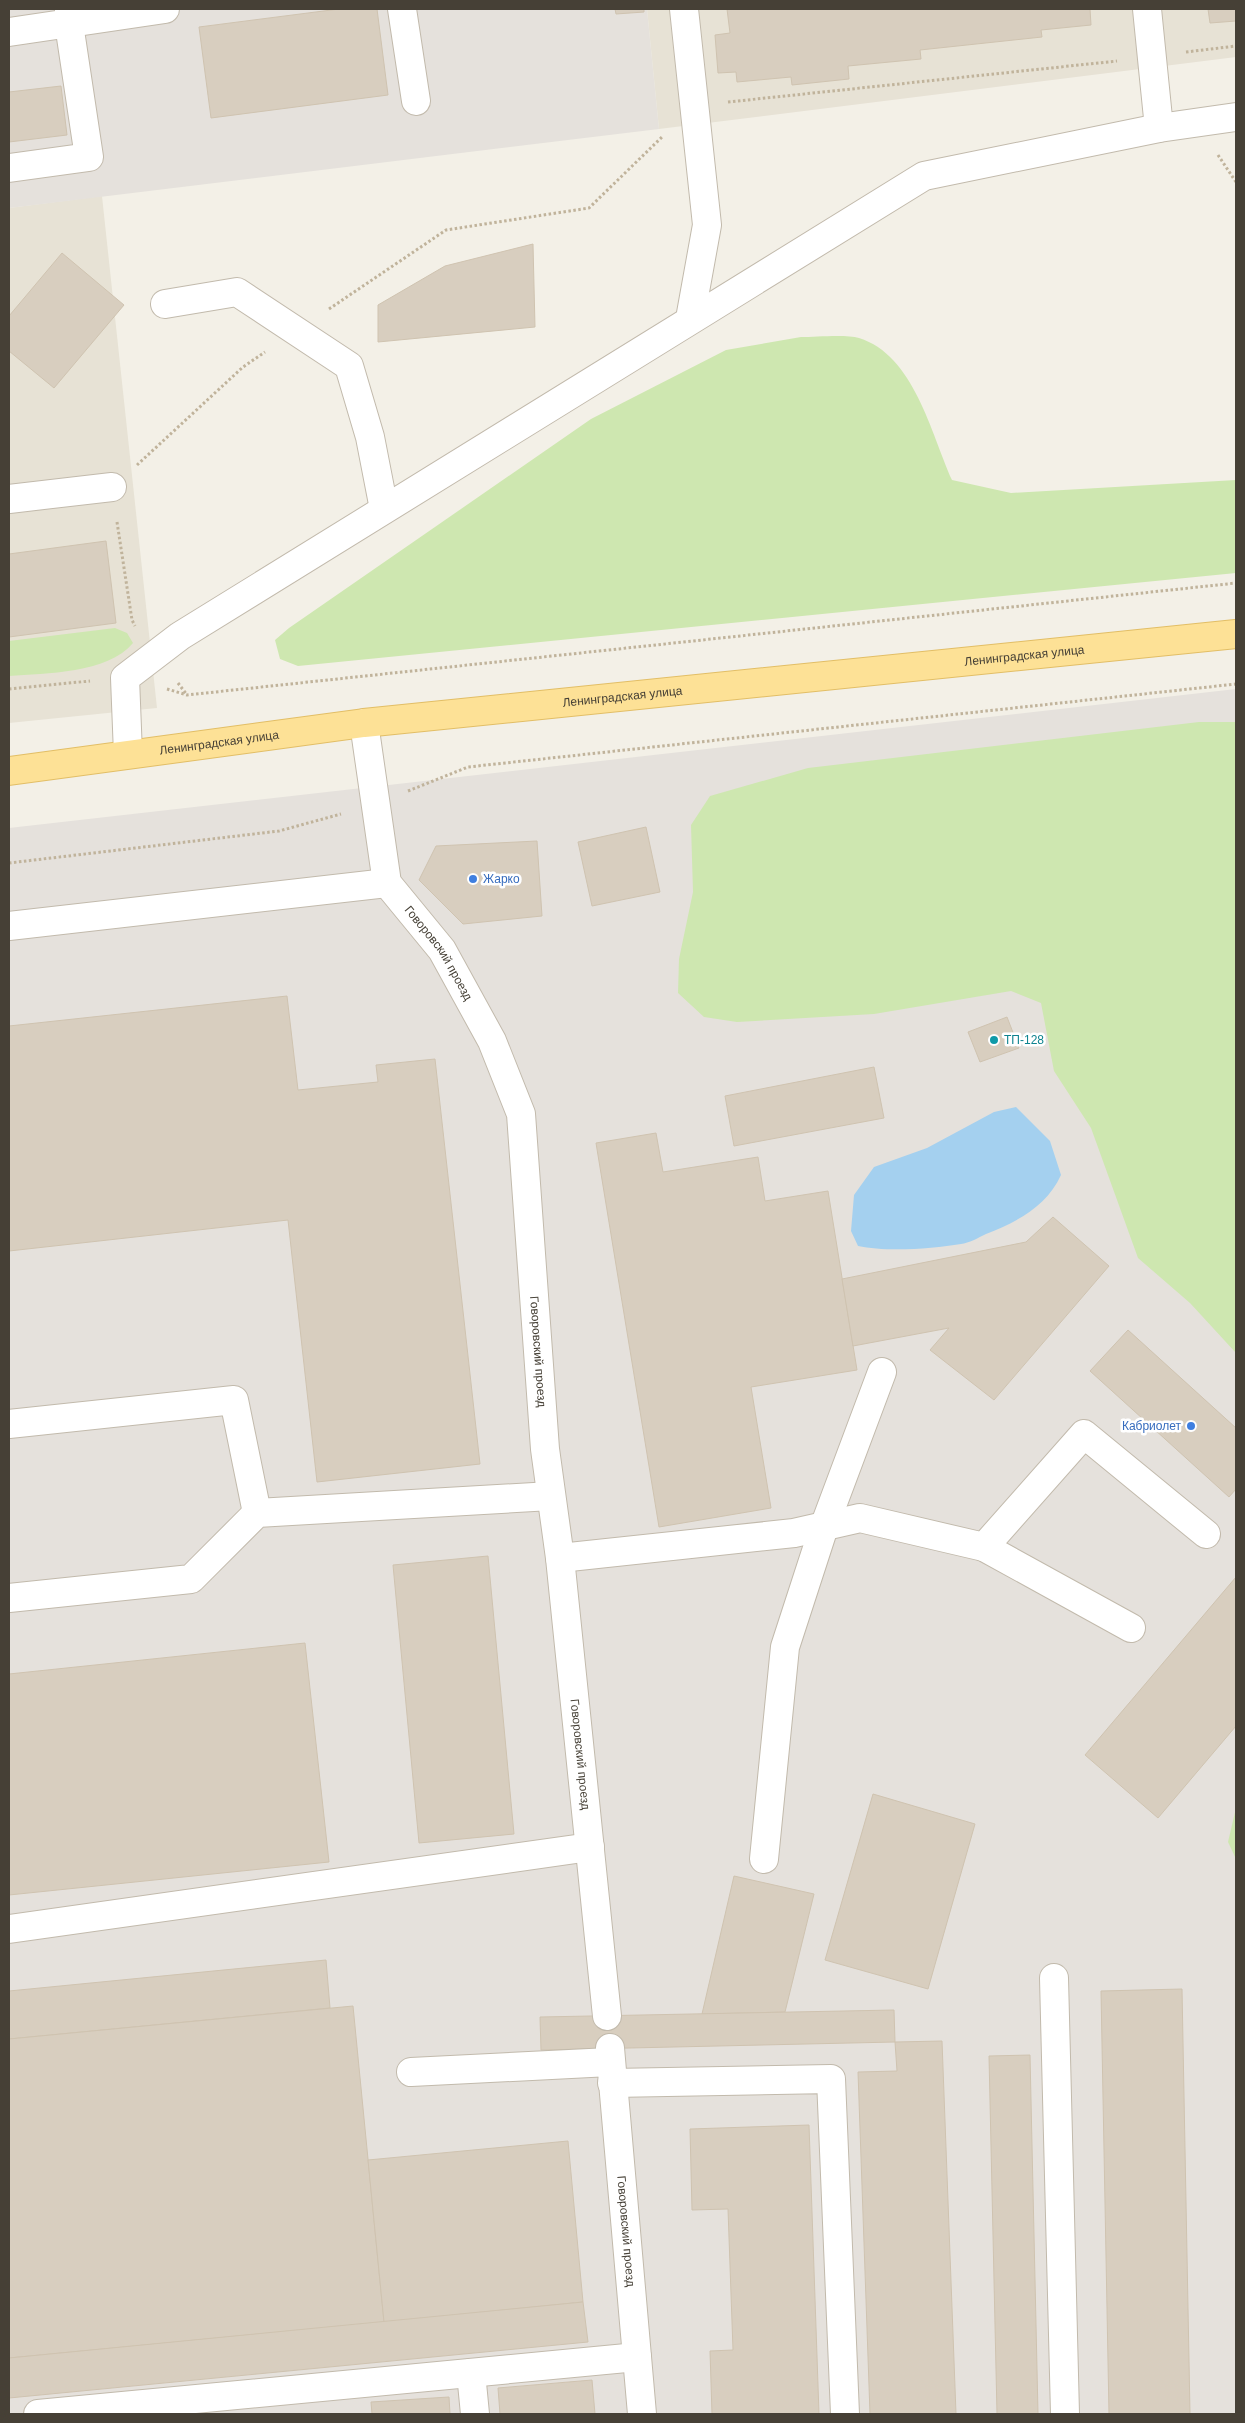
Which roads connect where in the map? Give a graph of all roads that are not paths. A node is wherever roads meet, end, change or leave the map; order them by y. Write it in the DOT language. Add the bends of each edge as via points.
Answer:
graph roads {
  1 [pos="157,9"];
  2 [pos="402,9"];
  3 [pos="684,9"];
  4 [pos="1147,9"];
  5 [pos="69,16"];
  6 [pos="9,32"];
  7 [pos="416,101"];
  8 [pos="1236,117"];
  9 [pos="1159,128"];
  10 [pos="9,168"];
  11 [pos="165,304"];
  12 [pos="690,319"];
  13 [pos="112,488"];
  14 [pos="9,499"];
  15 [pos="384,509"];
  16 [pos="1236,634"];
  17 [pos="364,723"];
  18 [pos="128,754"];
  19 [pos="9,771"];
  20 [pos="387,883"];
  21 [pos="9,926"];
  22 [pos="882,1372"];
  23 [pos="9,1424"];
  24 [pos="551,1496"];
  25 [pos="257,1513"];
  26 [pos="824,1526"];
  27 [pos="1206,1534"];
  28 [pos="984,1547"];
  29 [pos="560,1558"];
  30 [pos="9,1598"];
  31 [pos="1131,1628"];
  32 [pos="590,1847"];
  33 [pos="764,1859"];
  34 [pos="9,1928"];
  35 [pos="1054,1978"];
  36 [pos="607,2016"];
  37 [pos="611,2064"];
  38 [pos="411,2072"];
  39 [pos="637,2357"];
  40 [pos="471,2373"];
  41 [pos="38,2414"];
  42 [pos="475,2414"];
  43 [pos="642,2414"];
  44 [pos="845,2414"];
  45 [pos="1065,2414"];
  1 -- 5 [label="street"];
  2 -- 7 [label="street"];
  3 -- 12 [label="street" via="707,225"];
  4 -- 9 [label="street"];
  5 -- 6 [label="street"];
  5 -- 10 [label="street" via="89,157"];
  8 -- 9 [label="street"];
  9 -- 12 [label="street" via="924,176"];
  11 -- 15 [label="street" via="237,292 349,366 370,437"];
  12 -- 15 [label="street"];
  13 -- 14 [label="street"];
  15 -- 18 [label="street" via="180,636 124,678"];
  16 -- 17 [label="main road, Ленинградская улица"];
  17 -- 18 [label="main road, Ленинградская улица"];
  17 -- 20 [label="street, Говоровский проезд"];
  18 -- 19 [label="main road, Ленинградская улица"];
  20 -- 21 [label="street"];
  20 -- 24 [label="street, Говоровский проезд" via="442,950 492,1041 521,1114"];
  22 -- 26 [label="street"];
  23 -- 25 [label="street" via="234,1400"];
  24 -- 25 [label="street"];
  24 -- 29 [label="street, Говоровский проезд"];
  25 -- 30 [label="street" via="191,1579"];
  26 -- 28 [label="street" via="860,1518"];
  26 -- 29 [label="street" via="794,1533"];
  26 -- 33 [label="street" via="785,1647"];
  27 -- 28 [label="street" via="1084,1434"];
  28 -- 31 [label="street"];
  29 -- 32 [label="street, Говоровский проезд"];
  32 -- 34 [label="street"];
  32 -- 36 [label="street, Говоровский проезд"];
  35 -- 45 [label="street"];
  37 -- 38 [label="street"];
  37 -- 39 [label="street, Говоровский проезд"];
  37 -- 44 [label="street" via="831,2079"];
  39 -- 40 [label="street"];
  39 -- 43 [label="street, Говоровский проезд"];
  40 -- 41 [label="street"];
  40 -- 42 [label="street"];
}
